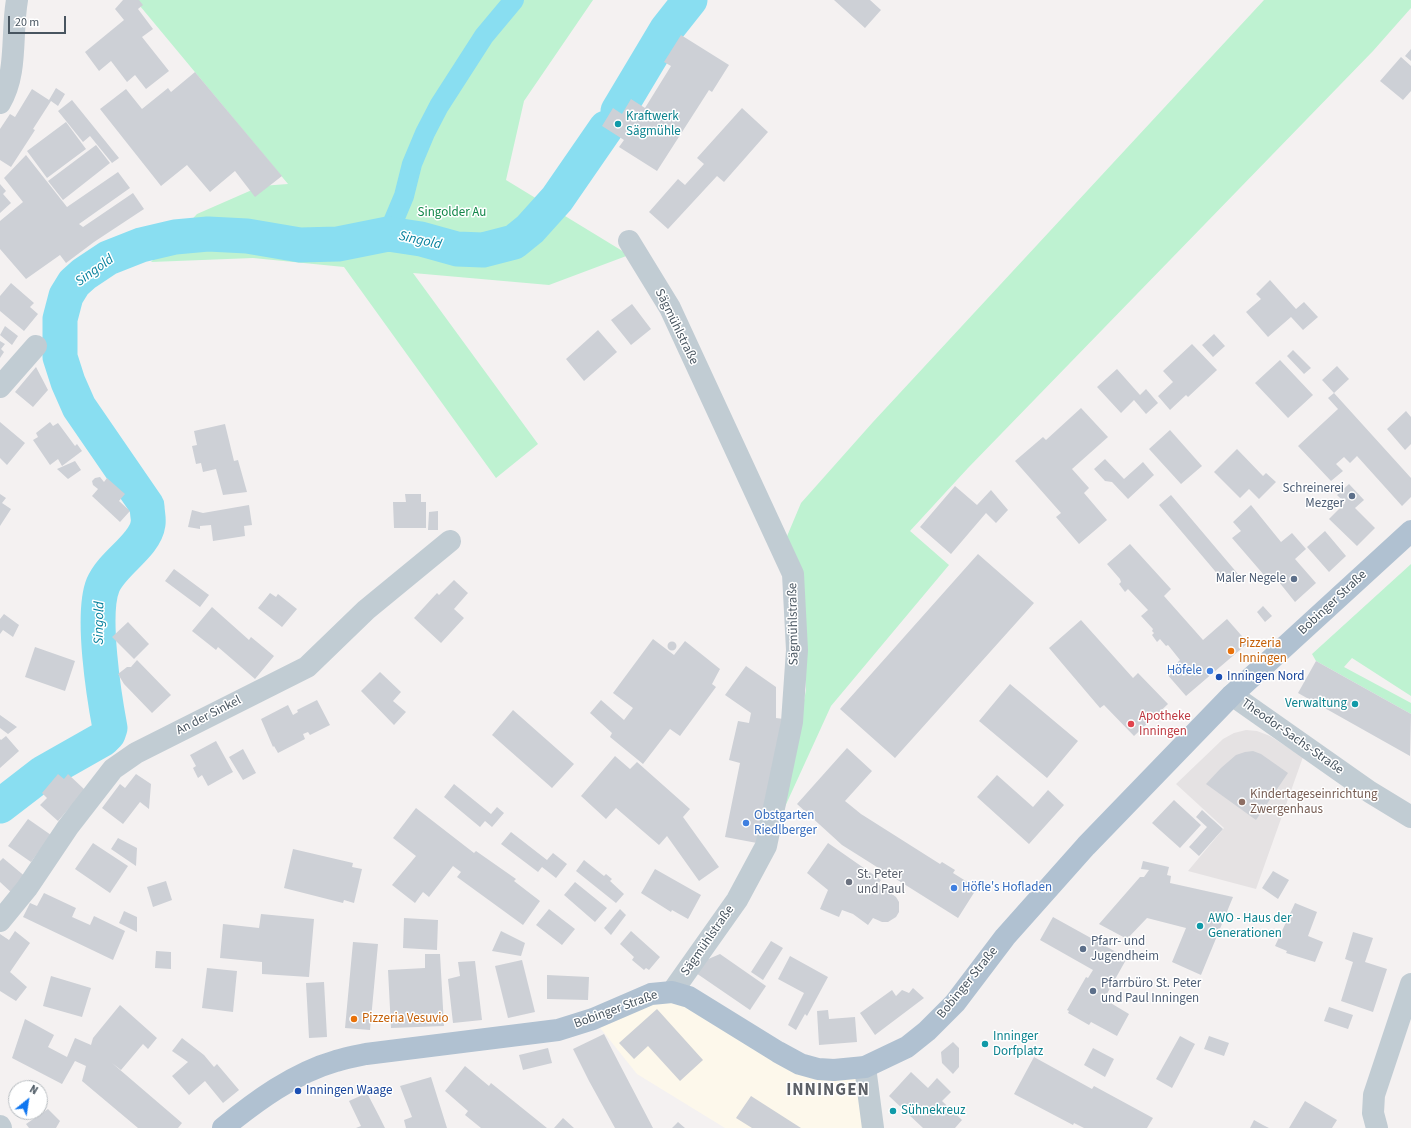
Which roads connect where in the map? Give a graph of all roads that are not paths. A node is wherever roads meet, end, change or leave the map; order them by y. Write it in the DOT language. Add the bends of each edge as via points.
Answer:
graph roads {
  1 [pos="17,0"];
  2 [pos="0,103"];
  3 [pos="629,240"];
  4 [pos="36,346"];
  5 [pos="0,387"];
  6 [pos="1411,531"];
  7 [pos="450,540"];
  8 [pos="1232,695"];
  9 [pos="1411,818"];
  10 [pos="0,921"];
  11 [pos="1411,984"];
  12 [pos="672,992"];
  13 [pos="865,1068"];
  14 [pos="223,1128"];
  15 [pos="872,1128"];
  16 [pos="1377,1128"];
  1 -- 2 [label="street" via="11,72 7,92"];
  3 -- 12 [label="street, Sägmühlstraße" via="670,308 793,574 797,650 792,722 766,846 737,900"];
  4 -- 5 [label="street"];
  6 -- 8 [label="main road, Bobinger Straße"];
  7 -- 10 [label="street, An der Sinkel" via="366,610 307,667 136,753 113,769"];
  8 -- 9 [label="street, Theodor-Sachs-Straße"];
  8 -- 13 [label="main road, Bobinger Straße" via="1086,846 1006,937 955,1003 907,1047"];
  11 -- 16 [label="street" via="1374,1095 1373,1113"];
  12 -- 13 [label="main road, Bobinger Straße" via="689,997 800,1064 834,1070"];
  12 -- 14 [label="main road, Bobinger Straße" via="651,994 593,1019 558,1030 366,1054 335,1061 279,1087"];
  13 -- 15 [label="street"];
}
